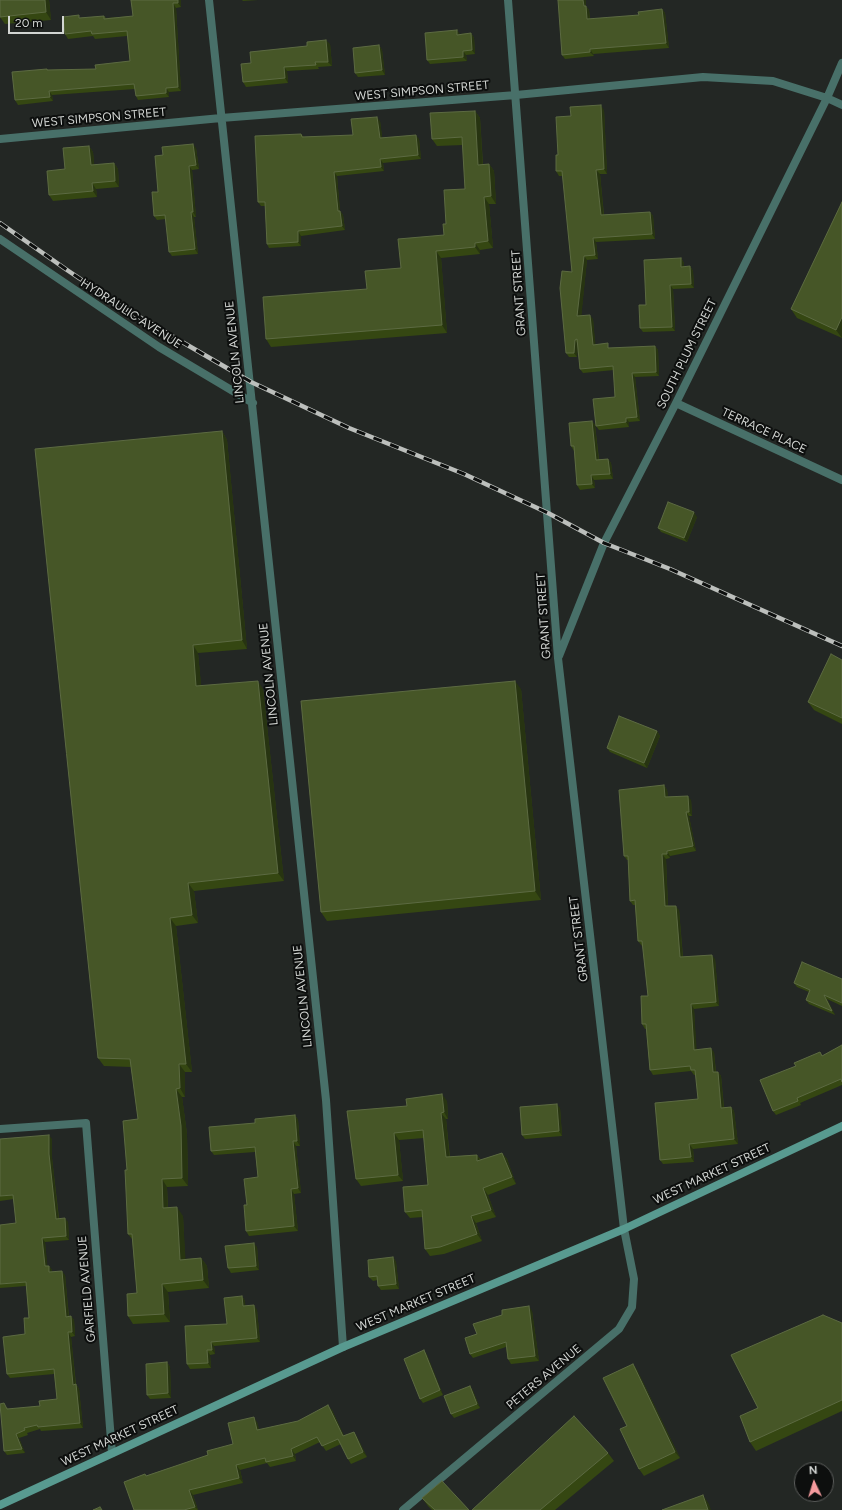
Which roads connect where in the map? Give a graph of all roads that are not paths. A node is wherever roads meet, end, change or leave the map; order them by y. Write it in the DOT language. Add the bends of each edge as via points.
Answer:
graph roads {
  1 [pos="209,0"];
  2 [pos="508,0"];
  3 [pos="842,63"];
  4 [pos="516,95"];
  5 [pos="826,98"];
  6 [pos="842,105"];
  7 [pos="221,118"];
  8 [pos="0,139"];
  9 [pos="0,239"];
  10 [pos="253,403"];
  11 [pos="676,403"];
  12 [pos="842,480"];
  13 [pos="558,658"];
  14 [pos="842,1126"];
  15 [pos="0,1129"];
  16 [pos="624,1229"];
  17 [pos="343,1346"];
  18 [pos="112,1453"];
  19 [pos="0,1506"];
  20 [pos="403,1510"];
  1 -- 7 [label="street, LINCOLN AVENUE"];
  2 -- 4 [label="street, GRANT STREET"];
  3 -- 5 [label="street, SOUTH PLUM STREET"];
  4 -- 5 [label="street, WEST SIMPSON STREET" via="702,77 773,81"];
  4 -- 7 [label="street, WEST SIMPSON STREET"];
  4 -- 13 [label="street, GRANT STREET"];
  5 -- 6 [label="street, WEST SIMPSON STREET"];
  5 -- 11 [label="street, SOUTH PLUM STREET"];
  7 -- 8 [label="street, WEST SIMPSON STREET"];
  7 -- 10 [label="street, LINCOLN AVENUE"];
  9 -- 10 [label="street, HYDRAULIC AVENUE" via="159,348"];
  10 -- 17 [label="street, LINCOLN AVENUE" via="326,1100"];
  11 -- 12 [label="street, TERRACE PLACE"];
  11 -- 13 [label="street, SOUTH PLUM STREET" via="604,543"];
  13 -- 16 [label="street, GRANT STREET"];
  14 -- 16 [label="main road, WEST MARKET STREET"];
  15 -- 18 [label="street, GARFIELD AVENUE" via="86,1123"];
  16 -- 17 [label="main road, WEST MARKET STREET"];
  16 -- 20 [label="street, PETERS AVENUE" via="634,1279 632,1308 620,1329"];
  17 -- 18 [label="main road, WEST MARKET STREET"];
  18 -- 19 [label="main road, WEST MARKET STREET"];
}
